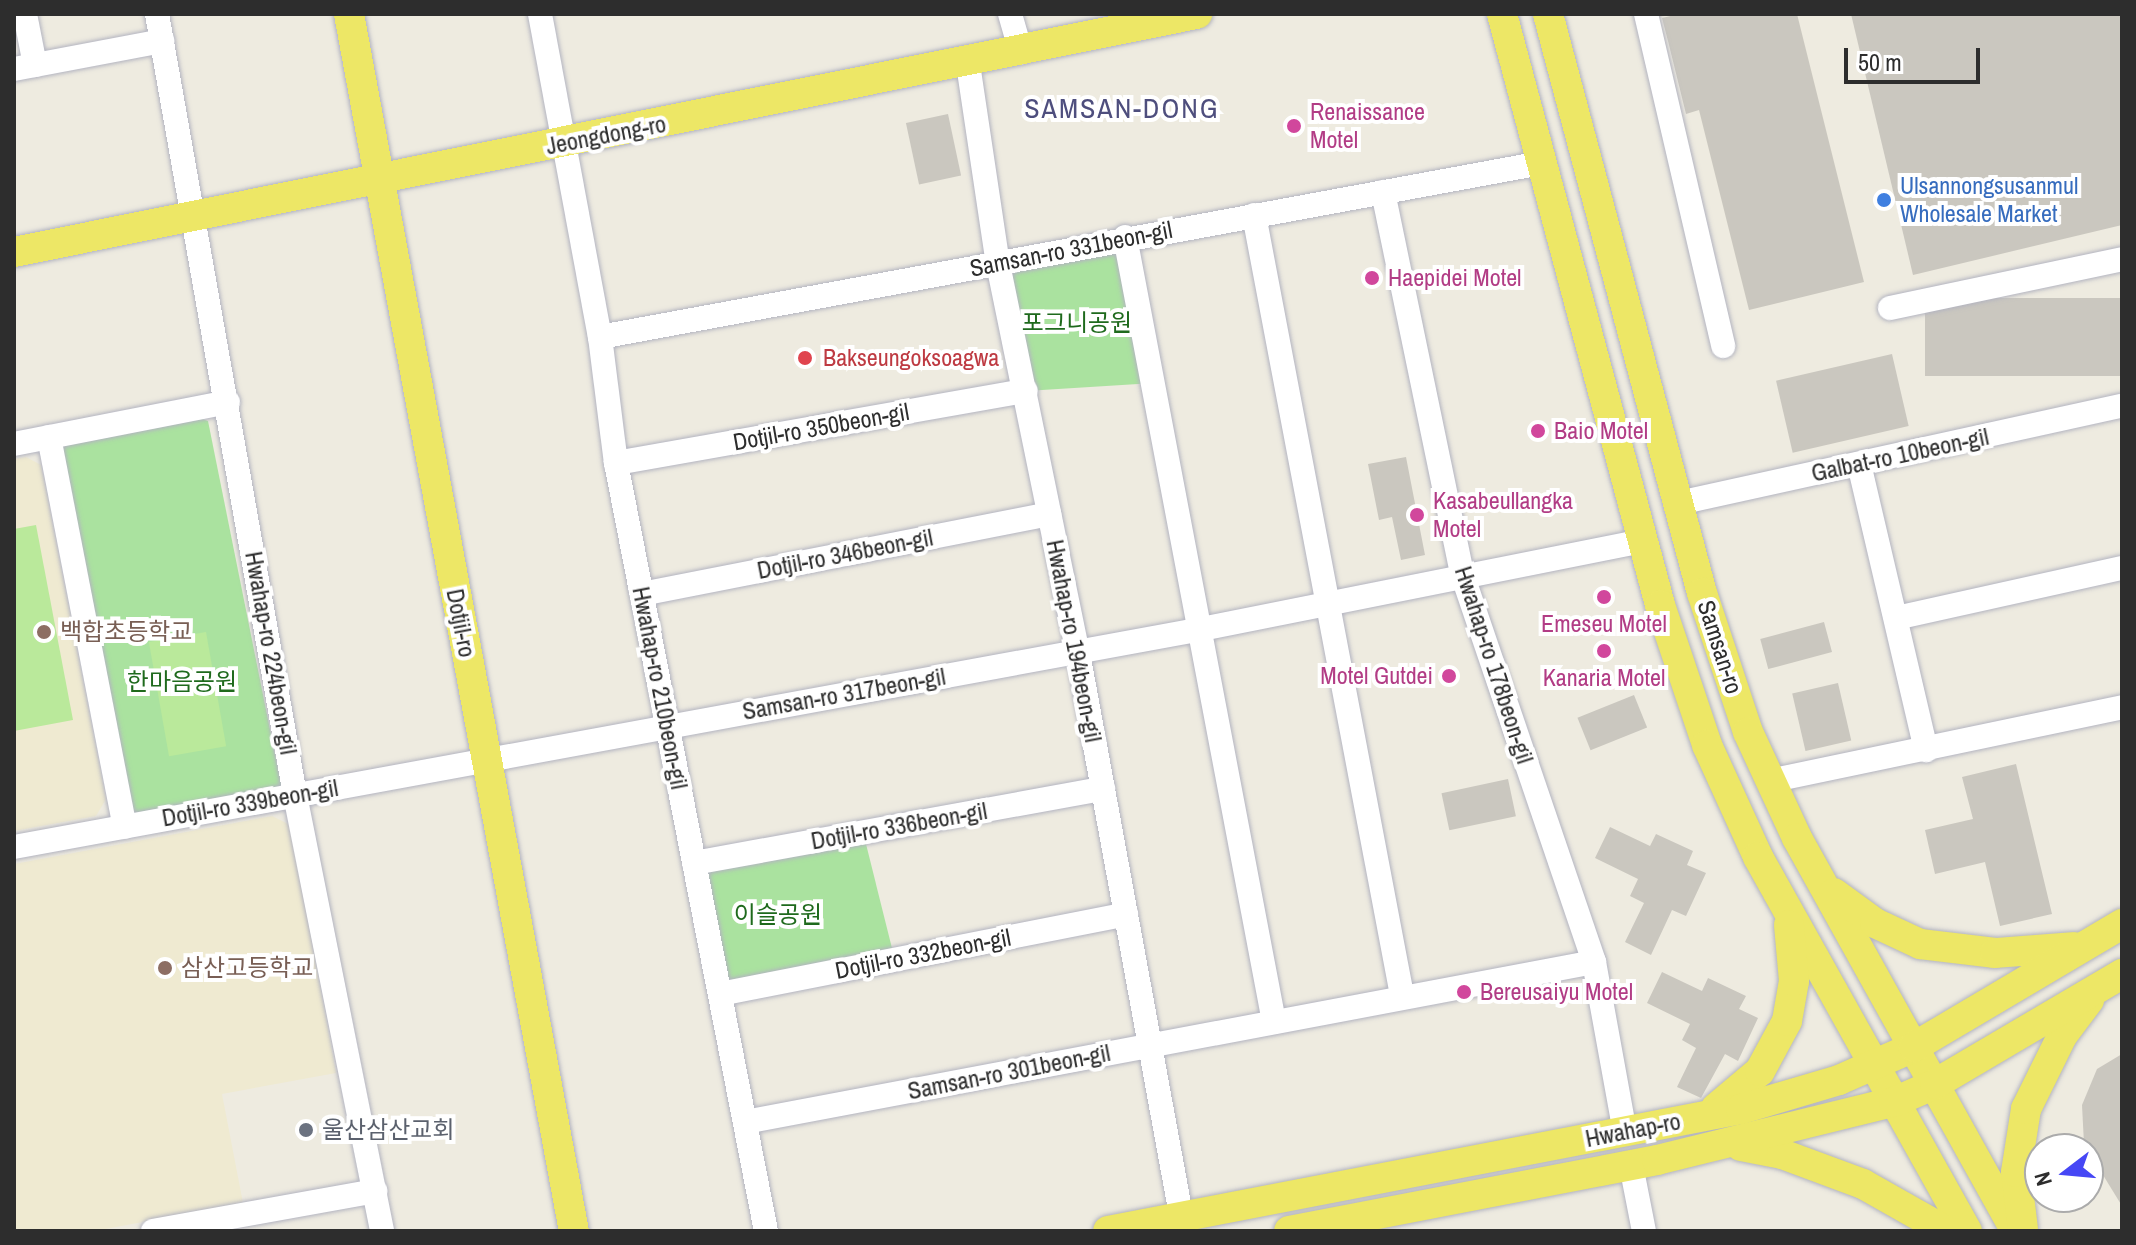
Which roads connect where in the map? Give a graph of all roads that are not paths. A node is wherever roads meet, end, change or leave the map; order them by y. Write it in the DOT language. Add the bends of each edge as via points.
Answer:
graph roads {
  1 [pos="25,14"];
  2 [pos="157,14"];
  3 [pos="349,14"];
  4 [pos="540,14"];
  5 [pos="1010,14"];
  6 [pos="1502,14"];
  7 [pos="1548,14"];
  8 [pos="1646,14"];
  9 [pos="1181,16"];
  10 [pos="162,41"];
  11 [pos="1021,52"];
  12 [pos="968,64"];
  13 [pos="24,67"];
  14 [pos="564,143"];
  15 [pos="1542,163"];
  16 [pos="379,181"];
  17 [pos="1383,192"];
  18 [pos="1254,215"];
  19 [pos="194,216"];
  20 [pos="1125,237"];
  21 [pos="14,252"];
  22 [pos="2122,259"];
  23 [pos="998,264"];
  24 [pos="1890,308"];
  25 [pos="600,337"];
  26 [pos="1723,346"];
  27 [pos="1026,391"];
  28 [pos="228,402"];
  29 [pos="2122,406"];
  30 [pos="49,437"];
  31 [pos="14,444"];
  32 [pos="616,463"];
  33 [pos="1859,464"];
  34 [pos="1679,503"];
  35 [pos="1049,514"];
  36 [pos="1643,541"];
  37 [pos="2122,568"];
  38 [pos="1462,574"];
  39 [pos="642,594"];
  40 [pos="1327,604"];
  41 [pos="1896,618"];
  42 [pos="1202,629"];
  43 [pos="1078,653"];
  44 [pos="2122,707"];
  45 [pos="668,725"];
  46 [pos="1926,750"];
  47 [pos="486,760"];
  48 [pos="1769,781"];
  49 [pos="1103,789"];
  50 [pos="295,795"];
  51 [pos="125,827"];
  52 [pos="14,847"];
  53 [pos="694,863"];
  54 [pos="1817,874"];
  55 [pos="1784,904"];
  56 [pos="1126,914"];
  57 [pos="2110,931"];
  58 [pos="1594,962"];
  59 [pos="2112,980"];
  60 [pos="720,994"];
  61 [pos="1402,995"];
  62 [pos="1274,1022"];
  63 [pos="1150,1046"];
  64 [pos="1914,1047"];
  65 [pos="1875,1067"];
  66 [pos="1935,1084"];
  67 [pos="1894,1102"];
  68 [pos="1695,1118"];
  69 [pos="745,1122"];
  70 [pos="1625,1132"];
  71 [pos="1723,1145"];
  72 [pos="1631,1165"];
  73 [pos="565,1182"];
  74 [pos="375,1191"];
  75 [pos="1183,1224"];
  76 [pos="153,1231"];
  77 [pos="382,1231"];
  78 [pos="557,1231"];
  79 [pos="574,1231"];
  80 [pos="590,1231"];
  81 [pos="766,1231"];
  82 [pos="1108,1231"];
  83 [pos="1289,1231"];
  84 [pos="1644,1231"];
  85 [pos="1946,1231"];
  86 [pos="1967,1231"];
  87 [pos="2016,1231"];
  88 [pos="2023,1231"];
  1 -- 13 [label="street"];
  2 -- 10 [label="street, Hwahap-ro 224beon-gil"];
  3 -- 16 [label="main road, Dotjil-ro"];
  4 -- 14 [label="street, Hwahap-ro 210beon-gil"];
  5 -- 11 [label="street"];
  6 -- 15 [label="main road, Samsan-ro"];
  7 -- 34 [label="main road, Samsan-ro"];
  8 -- 26 [label="street"];
  9 -- 11 [label="main road, Jeongdong-ro"];
  10 -- 13 [label="street"];
  10 -- 19 [label="street, Hwahap-ro 224beon-gil"];
  11 -- 12 [label="main road, Jeongdong-ro"];
  12 -- 14 [label="main road, Jeongdong-ro"];
  12 -- 23 [label="street, Hwahap-ro 194beon-gil"];
  14 -- 16 [label="main road, Jeongdong-ro"];
  14 -- 25 [label="street, Hwahap-ro 210beon-gil"];
  15 -- 17 [label="street, Samsan-ro 331beon-gil"];
  15 -- 36 [label="main road, Samsan-ro"];
  16 -- 19 [label="main road, Jeongdong-ro"];
  16 -- 47 [label="main road, Dotjil-ro"];
  17 -- 18 [label="street, Samsan-ro 331beon-gil"];
  17 -- 38 [label="street, Hwahap-ro 178beon-gil"];
  18 -- 20 [label="street, Samsan-ro 331beon-gil"];
  18 -- 40 [label="street"];
  19 -- 21 [label="main road, Jeongdong-ro"];
  19 -- 28 [label="street, Hwahap-ro 224beon-gil"];
  20 -- 23 [label="street, Samsan-ro 331beon-gil"];
  20 -- 42 [label="street"];
  22 -- 24 [label="street"];
  23 -- 25 [label="street, Samsan-ro 331beon-gil"];
  23 -- 27 [label="street, Hwahap-ro 194beon-gil"];
  25 -- 32 [label="street, Hwahap-ro 210beon-gil"];
  27 -- 32 [label="street, Dotjil-ro 350beon-gil"];
  27 -- 35 [label="street, Hwahap-ro 194beon-gil"];
  28 -- 30 [label="street"];
  28 -- 50 [label="street, Hwahap-ro 224beon-gil"];
  29 -- 33 [label="street, Galbat-ro 10beon-gil"];
  30 -- 31 [label="street"];
  30 -- 51 [label="street"];
  32 -- 39 [label="street, Hwahap-ro 210beon-gil"];
  33 -- 34 [label="street, Galbat-ro 10beon-gil"];
  33 -- 41 [label="street"];
  34 -- 48 [label="main road, Samsan-ro" via="1723,662"];
  35 -- 39 [label="street, Dotjil-ro 346beon-gil"];
  35 -- 43 [label="street, Hwahap-ro 194beon-gil"];
  36 -- 38 [label="street, Samsan-ro 317beon-gil"];
  36 -- 55 [label="main road, Samsan-ro" via="1707,745"];
  37 -- 41 [label="street"];
  38 -- 40 [label="street, Samsan-ro 317beon-gil"];
  38 -- 58 [label="street, Hwahap-ro 178beon-gil"];
  39 -- 45 [label="street, Hwahap-ro 210beon-gil"];
  40 -- 42 [label="street, Samsan-ro 317beon-gil"];
  40 -- 61 [label="street"];
  41 -- 46 [label="street"];
  42 -- 43 [label="street, Samsan-ro 317beon-gil"];
  42 -- 62 [label="street"];
  43 -- 45 [label="street, Samsan-ro 317beon-gil"];
  43 -- 49 [label="street, Hwahap-ro 194beon-gil"];
  44 -- 46 [label="street"];
  45 -- 47 [label="street, Samsan-ro 317beon-gil"];
  45 -- 53 [label="street, Hwahap-ro 210beon-gil"];
  46 -- 48 [label="street"];
  47 -- 50 [label="street, Dotjil-ro 339beon-gil"];
  47 -- 73 [label="main road, Dotjil-ro"];
  48 -- 54 [label="main road, Samsan-ro"];
  49 -- 53 [label="street, Dotjil-ro 336beon-gil"];
  49 -- 56 [label="street, Hwahap-ro 194beon-gil"];
  50 -- 51 [label="street, Dotjil-ro 339beon-gil"];
  50 -- 74 [label="street, Hwahap-ro 224beon-gil"];
  51 -- 52 [label="street, Dotjil-ro 339beon-gil"];
  53 -- 60 [label="street, Hwahap-ro 210beon-gil"];
  54 -- 57 [label="main road" via="1852,909 1920,944 2024,953"];
  54 -- 64 [label="main road, Samsan-ro"];
  55 -- 65 [label="main road, Samsan-ro"];
  55 -- 68 [label="main road" via="1794,962 1791,1002 1780,1038 1749,1084"];
  56 -- 60 [label="street, Dotjil-ro 332beon-gil"];
  56 -- 63 [label="street, Hwahap-ro 194beon-gil"];
  57 -- 64 [label="main road, Hwahap-ro"];
  58 -- 61 [label="street, Samsan-ro 301beon-gil"];
  58 -- 70 [label="street, Hwahap-ro 178beon-gil"];
  59 -- 66 [label="main road, Hwahap-ro"];
  59 -- 88 [label="main road" via="2062,1036 2026,1109 2016,1172"];
  60 -- 69 [label="street, Hwahap-ro 210beon-gil"];
  61 -- 62 [label="street, Samsan-ro 301beon-gil"];
  62 -- 63 [label="street, Samsan-ro 301beon-gil"];
  63 -- 69 [label="street, Samsan-ro 301beon-gil"];
  63 -- 75 [label="street, Hwahap-ro 194beon-gil"];
  64 -- 65 [label="main road, Hwahap-ro"];
  64 -- 66 [label="main road, Samsan-ro"];
  65 -- 67 [label="main road, Samsan-ro"];
  65 -- 68 [label="main road, Hwahap-ro"];
  66 -- 67 [label="main road, Hwahap-ro"];
  66 -- 87 [label="main road, Samsan-ro"];
  67 -- 71 [label="main road, Hwahap-ro"];
  67 -- 86 [label="main road, Samsan-ro"];
  68 -- 70 [label="main road, Hwahap-ro"];
  69 -- 81 [label="street, Hwahap-ro 210beon-gil"];
  70 -- 75 [label="main road, Hwahap-ro"];
  71 -- 72 [label="main road, Hwahap-ro"];
  71 -- 85 [label="main road" via="1782,1154 1821,1167 1863,1184"];
  72 -- 83 [label="main road, Hwahap-ro"];
  72 -- 84 [label="street"];
  73 -- 78 [label="main road"];
  73 -- 79 [label="main road, Dotjil-ro"];
  73 -- 80 [label="main road"];
  74 -- 76 [label="street"];
  74 -- 77 [label="street, Hwahap-ro 224beon-gil"];
  75 -- 82 [label="main road, Hwahap-ro"];
}
